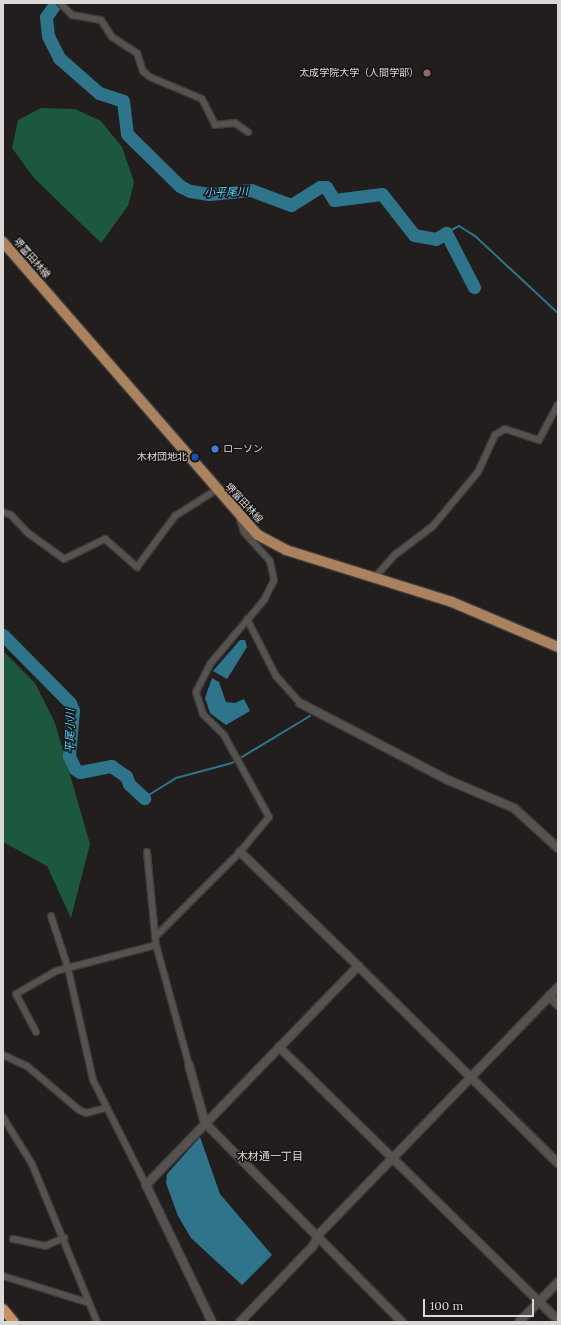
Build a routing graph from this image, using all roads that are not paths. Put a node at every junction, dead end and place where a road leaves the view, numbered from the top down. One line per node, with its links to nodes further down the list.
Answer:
1 (60, 3): 2 (street)
2 (248, 132)
3 (3, 242): 5 (main road, 堺富田林線)
4 (558, 405): 8 (street)
5 (216, 490): 6 (street); 7 (main road, 堺富田林線)
6 (3, 512)
7 (239, 517): 8 (main road, 堺富田林線); 9 (street)
8 (375, 577): 10 (main road, 堺富田林線)
9 (247, 619): 11 (street); 14 (street)
10 (558, 647)
11 (300, 703): 12 (street)
12 (558, 848)
13 (147, 852): 16 (street)
14 (240, 852): 16 (street); 18 (street)
15 (51, 916): 19 (street)
16 (155, 937): 17 (street)
17 (156, 945): 19 (street); 26 (street)
18 (358, 966): 24 (street); 27 (street)
19 (68, 968): 23 (street); 28 (street)
20 (558, 987): 21 (street)
21 (549, 996): 22 (street); 27 (street)
22 (558, 1005)
23 (36, 1032)
24 (279, 1047): 30 (street); 31 (street)
25 (3, 1055): 28 (street)
26 (189, 1065): 30 (street)
27 (471, 1077): 31 (street); 32 (street)
28 (106, 1108): 33 (street)
29 (3, 1117): 34 (street)
30 (205, 1123): 33 (street); 36 (street)
31 (392, 1158): 36 (street); 39 (street)
32 (558, 1163)
33 (146, 1185): 45 (street)
34 (64, 1238): 35 (street); 40 (street)
35 (13, 1239)
36 (317, 1239): 46 (street); 47 (street)
37 (3, 1276): 40 (street)
38 (558, 1282): 39 (street)
39 (539, 1301): 42 (street); 48 (street)
40 (89, 1303): 44 (street)
41 (3, 1309): 43 (highway)
42 (558, 1320)
43 (14, 1322)
44 (97, 1322)
45 (212, 1322)
46 (240, 1322)
47 (402, 1322)
48 (519, 1322)

